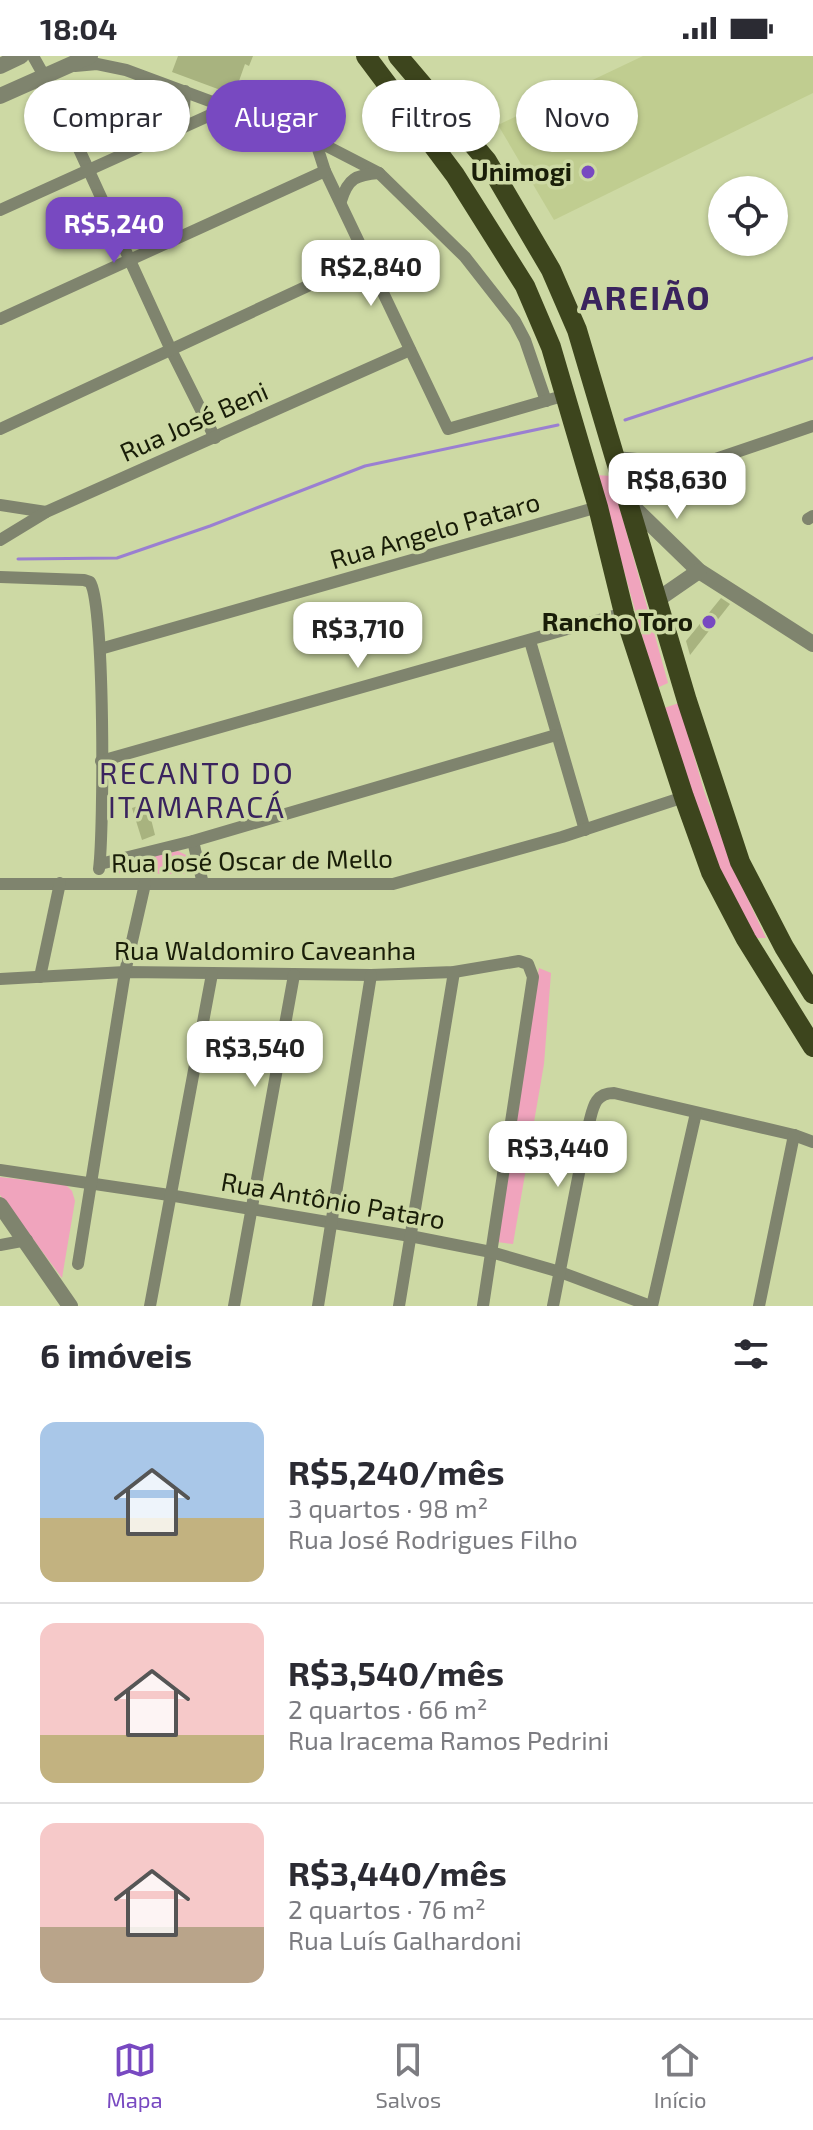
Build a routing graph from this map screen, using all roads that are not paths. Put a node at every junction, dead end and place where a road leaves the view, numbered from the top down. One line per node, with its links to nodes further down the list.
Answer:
1 (22, 56): 5 (street); 7 (street)
2 (90, 56): 6 (street)
3 (366, 56): 19 (main road)
4 (398, 56): 18 (main road)
5 (0, 66)
6 (66, 66): 7 (street); 8 (street)
7 (44, 76): 9 (street); 13 (street)
8 (153, 80)
9 (0, 96)
10 (126, 152): 13 (street)
11 (319, 152): 14 (street)
12 (338, 152): 15 (street)
13 (88, 169): 17 (street); 21 (street)
14 (325, 171): 16 (street); 21 (street)
15 (379, 173): 16 (street); 25 (street)
16 (341, 201): 20 (street)
17 (0, 210)
18 (522, 220): 19 (main road); 30 (main road)
19 (494, 234): 25 (main road)
20 (368, 258): 23 (street); 24 (street)
21 (132, 261): 22 (street); 23 (street)
22 (0, 319)
23 (171, 350): 26 (street); 28 (street)
24 (410, 350): 25 (street); 28 (street, Rua José Beni)
25 (556, 398): 29 (main road)
26 (0, 429)
27 (811, 431): 30 (street)
28 (215, 438): 34 (street, Rua José Beni)
29 (582, 452): 30 (main road); 33 (main road)
30 (618, 463): 31 (main road)
31 (628, 501): 36 (street); 38 (main road)
32 (0, 505): 34 (street)
33 (598, 507): 39 (main road); 42 (street, Rua Angelo Pataro)
34 (46, 512): 35 (street, Rua José Beni)
35 (0, 540)
36 (699, 571): 38 (street); 41 (street)
37 (0, 577): 42 (street)
38 (657, 600): 43 (main road)
39 (624, 613): 40 (street); 44 (main road)
40 (530, 641): 45 (street); 46 (street)
41 (813, 644)
42 (100, 649): 46 (street)
43 (687, 701): 44 (main road); 56 (main road)
44 (655, 707): 47 (main road)
45 (556, 735): 48 (street); 49 (street)
46 (101, 761): 50 (street)
47 (684, 797): 48 (street, Rua José Oscar de Mello); 57 (main road)
48 (585, 830): 55 (street, Rua José Oscar de Mello)
49 (193, 841): 50 (street); 55 (street)
50 (100, 864): 53 (street)
51 (60, 883): 52 (street, Rua José Oscar de Mello); 53 (street, Rua José Oscar de Mello); 63 (street)
52 (0, 884)
53 (97, 884): 54 (street, Rua José Oscar de Mello)
54 (145, 884): 55 (street, Rua José Oscar de Mello); 58 (street)
55 (203, 884)
56 (784, 947): 57 (main road); 65 (main road)
57 (760, 961): 66 (main road)
58 (125, 972): 60 (street, Rua Waldomiro Caveanha); 63 (street, Rua Waldomiro Caveanha); 71 (street)
59 (454, 972): 62 (street, Rua Waldomiro Caveanha); 76 (street); 79 (street, Rua Waldomiro Caveanha)
60 (212, 974): 61 (street, Rua Waldomiro Caveanha); 72 (street)
61 (294, 975): 62 (street, Rua Waldomiro Caveanha); 74 (street)
62 (371, 975): 75 (street)
63 (40, 977): 64 (street, Rua Waldomiro Caveanha)
64 (0, 979)
65 (813, 994)
66 (813, 1047)
67 (696, 1113): 68 (street); 81 (street); 89 (street)
68 (794, 1135): 69 (street); 90 (street)
69 (813, 1142)
70 (0, 1170): 71 (street, Rua Antônio Pataro)
71 (92, 1184): 72 (street, Rua Antônio Pataro); 80 (street)
72 (169, 1195): 74 (street, Rua Antônio Pataro); 83 (street)
73 (0, 1205): 77 (street)
74 (251, 1209): 75 (street, Rua Antônio Pataro); 84 (street)
75 (332, 1224): 76 (street, Rua Antônio Pataro); 85 (street)
76 (410, 1236): 79 (street, Rua Antônio Pataro); 86 (street)
77 (27, 1240): 78 (street); 82 (street)
78 (0, 1245)
79 (491, 1252): 81 (street, Rua Antônio Pataro); 87 (street)
80 (78, 1264)
81 (560, 1272): 88 (street); 89 (street, Rua Antônio Pataro)
82 (70, 1306)
83 (150, 1306)
84 (234, 1306)
85 (318, 1306)
86 (399, 1306)
87 (483, 1306)
88 (553, 1306)
89 (652, 1306)
90 (759, 1306)

